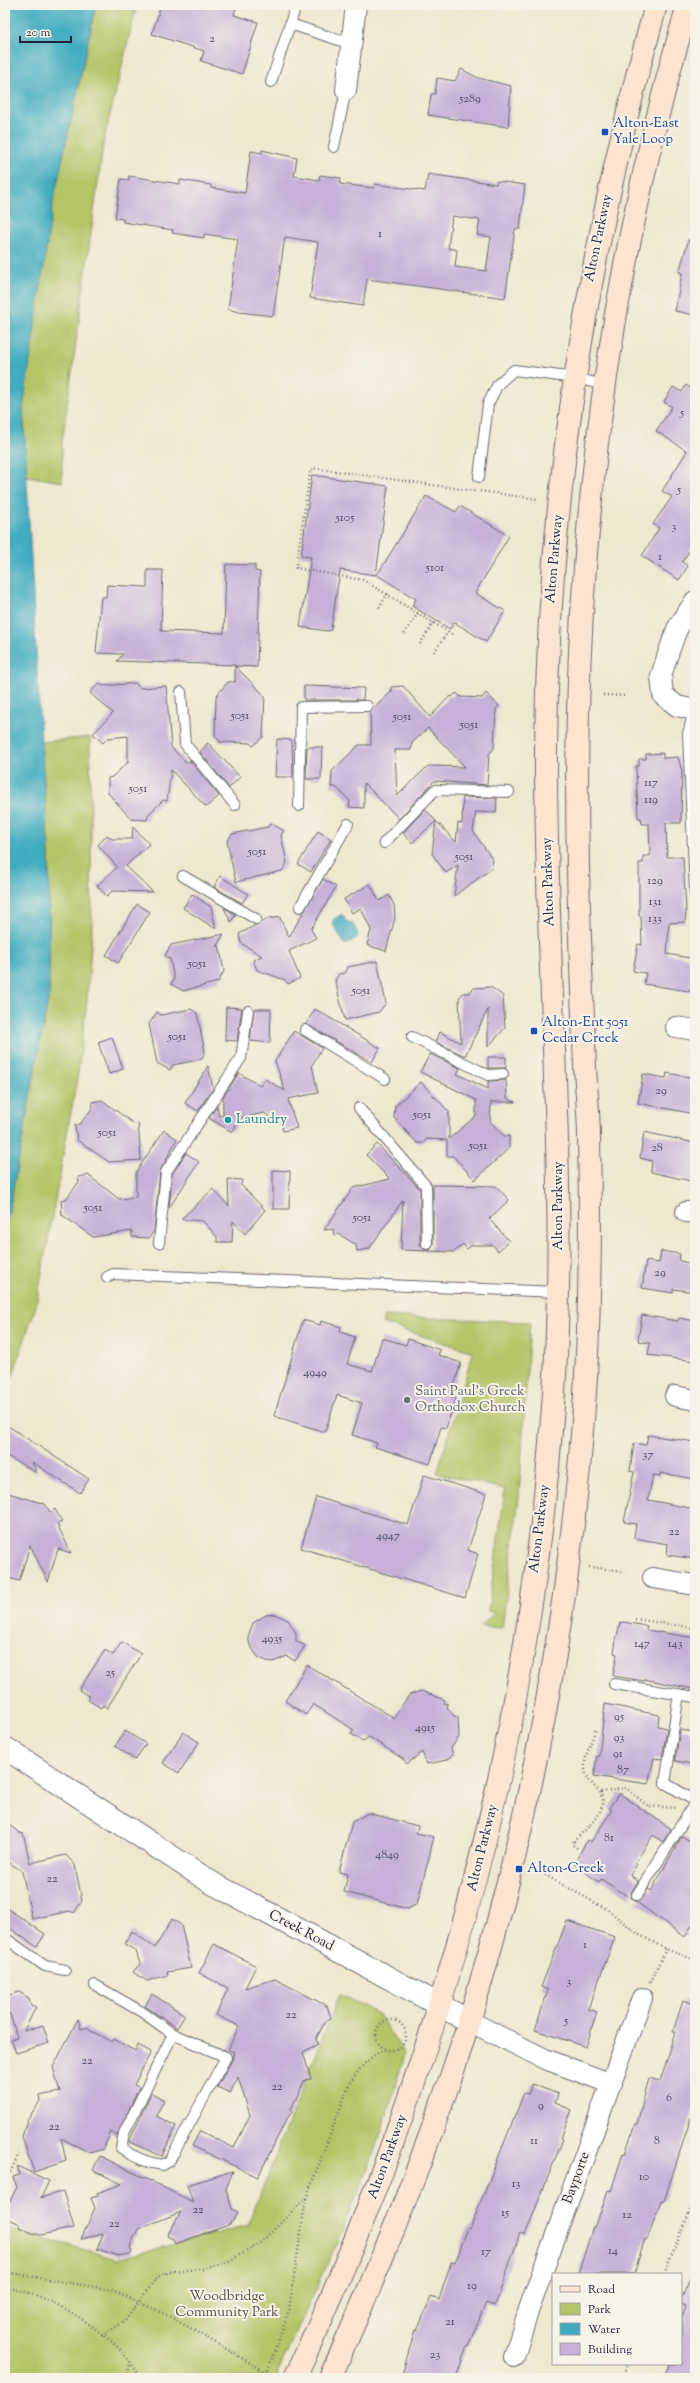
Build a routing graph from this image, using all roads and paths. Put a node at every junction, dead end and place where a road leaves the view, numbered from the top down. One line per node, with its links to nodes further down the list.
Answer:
1 (296, 5): 5 (lane)
2 (356, 5): 6 (street)
3 (656, 5): 10 (main road, Alton Parkway)
4 (688, 5): 11 (main road)
5 (290, 24): 6 (lane); 7 (lane)
6 (351, 44): 8 (street)
7 (271, 82)
8 (346, 90): 9 (lane)
9 (334, 147)
10 (575, 378): 11 (lane); 12 (lane); 50 (main road, Alton Parkway)
11 (605, 385): 67 (main road)
12 (478, 477)
13 (537, 499): 14 (path)
14 (388, 593): 16 (path); 17 (path)
15 (695, 601): 28 (street)
16 (379, 608)
17 (418, 612): 18 (path); 20 (path)
18 (434, 622): 19 (path); 22 (path)
19 (448, 632): 21 (path); 23 (path)
20 (404, 634)
21 (452, 634)
22 (420, 644)
23 (434, 652)
24 (181, 692): 30 (lane)
25 (603, 696): 26 (path)
26 (627, 696)
27 (367, 706): 31 (lane)
28 (695, 710): 32 (lane)
29 (509, 792): 34 (lane)
30 (235, 806)
31 (299, 806)
32 (693, 820): 36 (lane)
33 (348, 824): 37 (lane)
34 (384, 843)
35 (183, 876): 38 (lane)
36 (695, 892)
37 (300, 907)
38 (256, 919)
39 (248, 1011): 47 (lane)
40 (676, 1027): 42 (street)
41 (305, 1030): 45 (lane)
42 (695, 1030)
43 (412, 1037): 44 (lane)
44 (503, 1074)
45 (385, 1079)
46 (360, 1108): 48 (lane)
47 (159, 1243)
48 (427, 1244)
49 (107, 1277): 50 (lane)
50 (558, 1292): 75 (main road, Alton Parkway)
51 (675, 1396): 52 (street)
52 (695, 1400)
53 (589, 1567): 54 (path)
54 (625, 1571)
55 (653, 1578): 56 (street)
56 (695, 1585)
57 (635, 1619): 58 (path)
58 (695, 1628)
59 (614, 1684): 60 (lane)
60 (679, 1694): 61 (lane); 65 (lane)
61 (695, 1697)
62 (596, 1728): 64 (path)
63 (5, 1748): 75 (street, Creek Road)
64 (601, 1792): 65 (path); 66 (path)
65 (693, 1805): 68 (lane)
66 (577, 1848)
67 (514, 1857): 70 (path); 76 (main road)
68 (637, 1895)
69 (5, 1938): 72 (lane)
70 (666, 1949): 71 (path); 74 (path)
71 (695, 1960)
72 (65, 1970)
73 (95, 1985): 77 (lane)
74 (642, 1998): 79 (street, Bayporte)
75 (440, 2006): 76 (street, Creek Road); 96 (main road, Alton Parkway)
76 (469, 2021): 79 (street, Creek Road); 97 (main road)
77 (173, 2034): 77 (lane)
78 (386, 2049): 78 (path); 82 (path)
79 (612, 2084): 89 (street, Bayporte)
80 (19, 2154): 81 (path)
81 (5, 2183)
82 (306, 2198): 87 (path); 94 (path)
83 (695, 2199): 85 (path)
84 (5, 2272): 87 (path)
85 (664, 2273)
86 (5, 2288): 88 (path)
87 (139, 2303): 88 (path); 95 (path, bridge)
88 (102, 2336): 90 (path)
89 (514, 2357)
90 (130, 2363): 92 (path); 93 (path)
91 (627, 2365): 98 (path)
92 (127, 2378)
93 (142, 2378)
94 (265, 2378)
95 (276, 2378)
96 (295, 2378)
97 (330, 2378)
98 (622, 2378)

